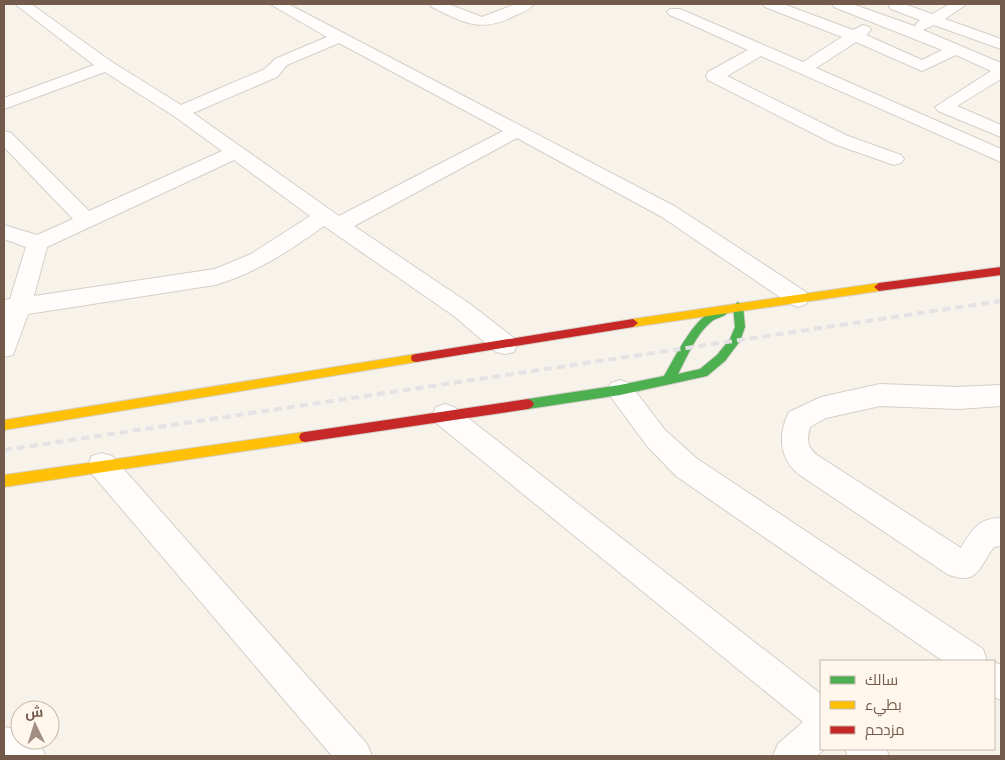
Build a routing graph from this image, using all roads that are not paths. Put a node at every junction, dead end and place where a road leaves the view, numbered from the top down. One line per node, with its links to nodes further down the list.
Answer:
1 (22, 4): 19 (street)
2 (276, 4): 14 (street)
3 (437, 4): 4 (street)
4 (527, 4)
5 (770, 4): 13 (street)
6 (839, 4): 10 (street)
7 (890, 4): 11 (street)
8 (959, 4): 11 (street)
9 (675, 12): 17 (street)
10 (879, 18): 12 (street); 13 (street)
11 (931, 19): 12 (street); 15 (street)
12 (913, 31): 16 (street); 18 (street)
13 (852, 36): 16 (street); 20 (street)
14 (339, 37): 23 (street); 24 (street)
15 (1001, 44)
16 (884, 47): 18 (street)
17 (760, 50): 20 (street); 29 (street)
18 (956, 50): 21 (street)
19 (106, 66): 22 (street); 23 (street)
20 (804, 69): 28 (street)
21 (1001, 70): 25 (street)
22 (4, 104)
23 (180, 112): 27 (street)
24 (517, 131): 30 (street); 35 (street)
25 (1001, 132)
26 (4, 137): 31 (street)
27 (234, 152): 30 (street); 31 (street)
28 (1001, 156)
29 (894, 159)
30 (331, 221): 37 (street); 38 (street)
31 (87, 222): 33 (street)
32 (4, 232): 33 (street)
33 (38, 243): 37 (street)
34 (1001, 271): 35 (main road)
35 (798, 298): 36 (main road)
36 (738, 306): 38 (main road); 40 (main road); 40 (main road)
37 (12, 308): 39 (street)
38 (506, 345): 44 (main road)
39 (4, 348)
40 (668, 380): 41 (main road)
41 (620, 390): 43 (main road); 48 (street)
42 (1001, 395): 47 (street)
43 (445, 415): 45 (main road); 49 (street)
44 (4, 426)
45 (102, 465): 46 (main road); 53 (street)
46 (4, 481)
47 (1001, 532)
48 (970, 660)
49 (820, 714)
50 (820, 730): 54 (street)
51 (4, 744): 52 (street)
52 (28, 756)
53 (355, 756)
54 (790, 756)

